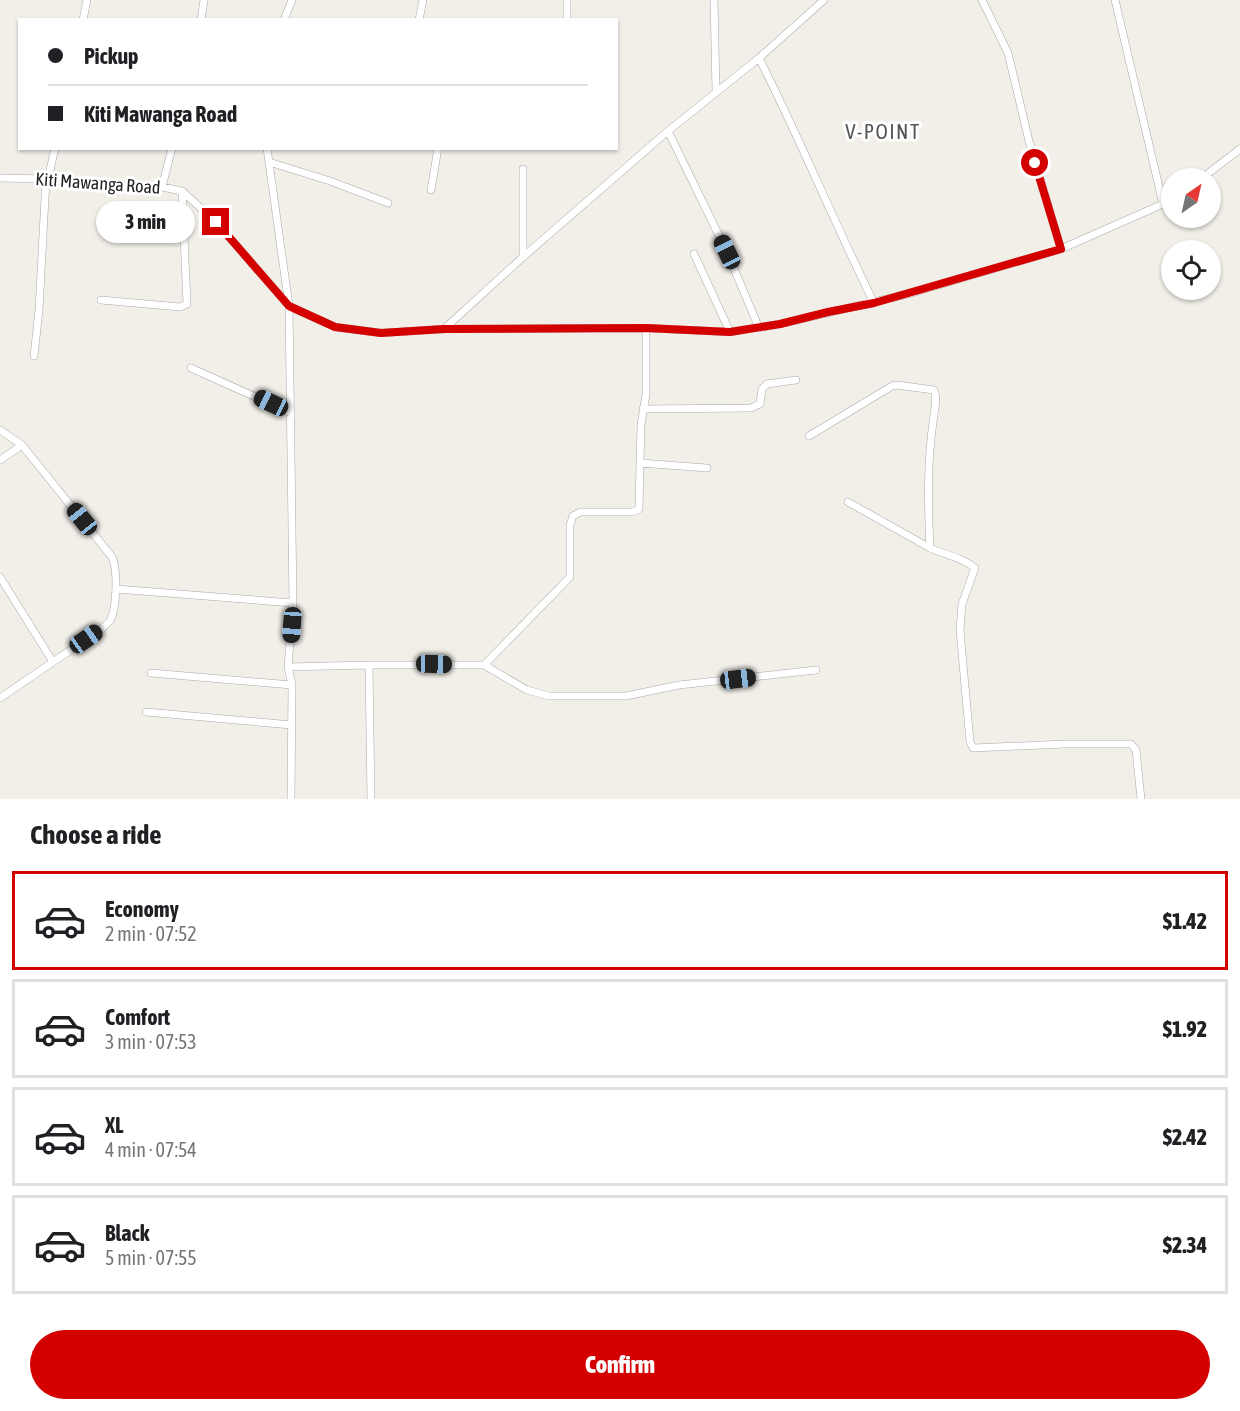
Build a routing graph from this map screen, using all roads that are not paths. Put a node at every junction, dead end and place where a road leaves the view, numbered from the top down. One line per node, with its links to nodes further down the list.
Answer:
1 (87, 0): 10 (street)
2 (204, 0): 11 (street)
3 (292, 0): 12 (street)
4 (423, 0): 13 (street)
5 (567, 0): 14 (street)
6 (714, 0): 16 (street)
7 (824, 0): 15 (street)
8 (982, 0): 34 (street)
9 (1114, 0): 31 (street)
10 (83, 18)
11 (201, 18)
12 (285, 18)
13 (419, 18)
14 (567, 18)
15 (759, 58): 16 (street); 38 (street)
16 (716, 91): 17 (street)
17 (668, 131): 36 (street); 41 (street)
18 (1240, 149): 24 (street)
19 (55, 150): 27 (street)
20 (171, 150): 28 (street)
21 (267, 150): 23 (street)
22 (438, 150): 30 (street)
23 (268, 162): 32 (street); 39 (street)
24 (1215, 168)
25 (523, 169): 36 (street)
26 (0, 178): 27 (street, Kiti Mawanga Road)
27 (47, 179): 28 (street, Kiti Mawanga Road); 44 (street)
28 (162, 187): 29 (street, Kiti Mawanga Road)
29 (182, 190): 37 (street); 39 (street, Kiti Mawanga Road)
30 (432, 190)
31 (1161, 200)
32 (388, 203)
33 (1161, 204): 34 (street)
34 (1061, 249): 38 (street)
35 (694, 254): 43 (street)
36 (523, 257): 42 (street)
37 (101, 300)
38 (874, 303): 41 (street)
39 (289, 306): 42 (street); 48 (street)
40 (646, 328): 42 (street); 43 (street); 47 (street)
41 (759, 328): 43 (street)
42 (444, 329)
43 (730, 332)
44 (34, 356)
45 (191, 368): 48 (street)
46 (796, 380): 47 (street)
47 (643, 409): 53 (street)
48 (291, 413): 59 (street)
49 (0, 430): 51 (street)
50 (809, 435): 56 (street)
51 (22, 445): 52 (street); 58 (street)
52 (0, 460)
53 (640, 463): 54 (street); 62 (street)
54 (707, 468)
55 (848, 502): 56 (street)
56 (930, 548): 72 (street)
57 (0, 577): 60 (street)
58 (116, 589): 59 (street); 60 (street)
59 (293, 603): 63 (street)
60 (53, 662): 67 (street)
61 (369, 664): 62 (street); 63 (street); 71 (street)
62 (484, 665): 64 (street)
63 (288, 667): 66 (street)
64 (816, 670)
65 (151, 672): 66 (street)
66 (292, 685): 69 (street)
67 (0, 698)
68 (146, 712): 69 (street)
69 (292, 725): 70 (street)
70 (291, 799)
71 (371, 799)
72 (1141, 799)

